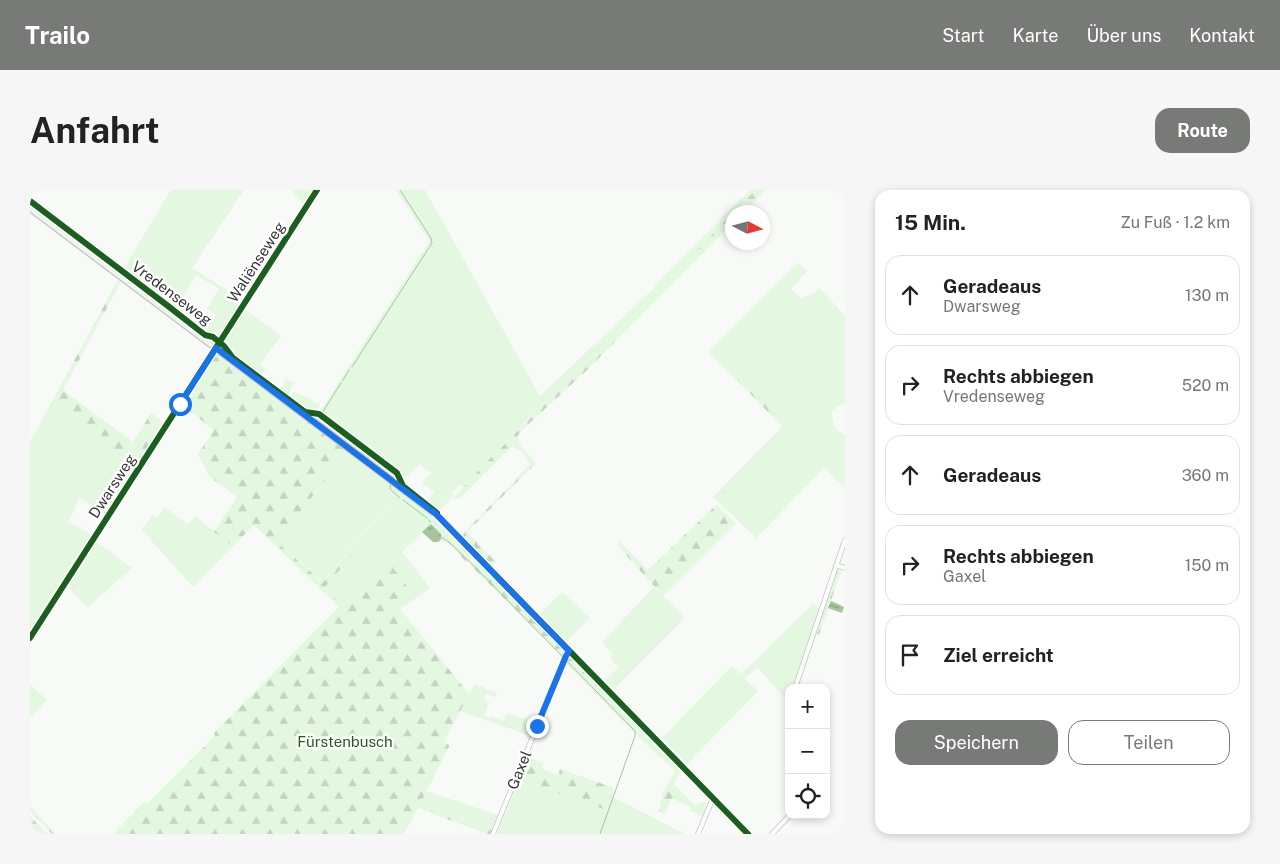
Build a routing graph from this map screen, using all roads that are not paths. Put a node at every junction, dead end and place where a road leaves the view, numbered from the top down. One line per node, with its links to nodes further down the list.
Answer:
1 (317, 190): 3 (street, Waliënseweg)
2 (30, 208): 3 (main road, Vredenseweg)
3 (216, 348): 4 (main road, Vredenseweg); 8 (street, Dwarsweg)
4 (436, 514): 9 (street)
5 (845, 540): 6 (street)
6 (836, 565): 7 (street); 10 (street)
7 (845, 568)
8 (30, 638)
9 (569, 651): 11 (street); 14 (street, Gaxel)
10 (796, 684)
11 (713, 798): 13 (street); 15 (street)
12 (786, 819): 16 (street)
13 (746, 832)
14 (493, 834)
15 (698, 834)
16 (772, 834)

